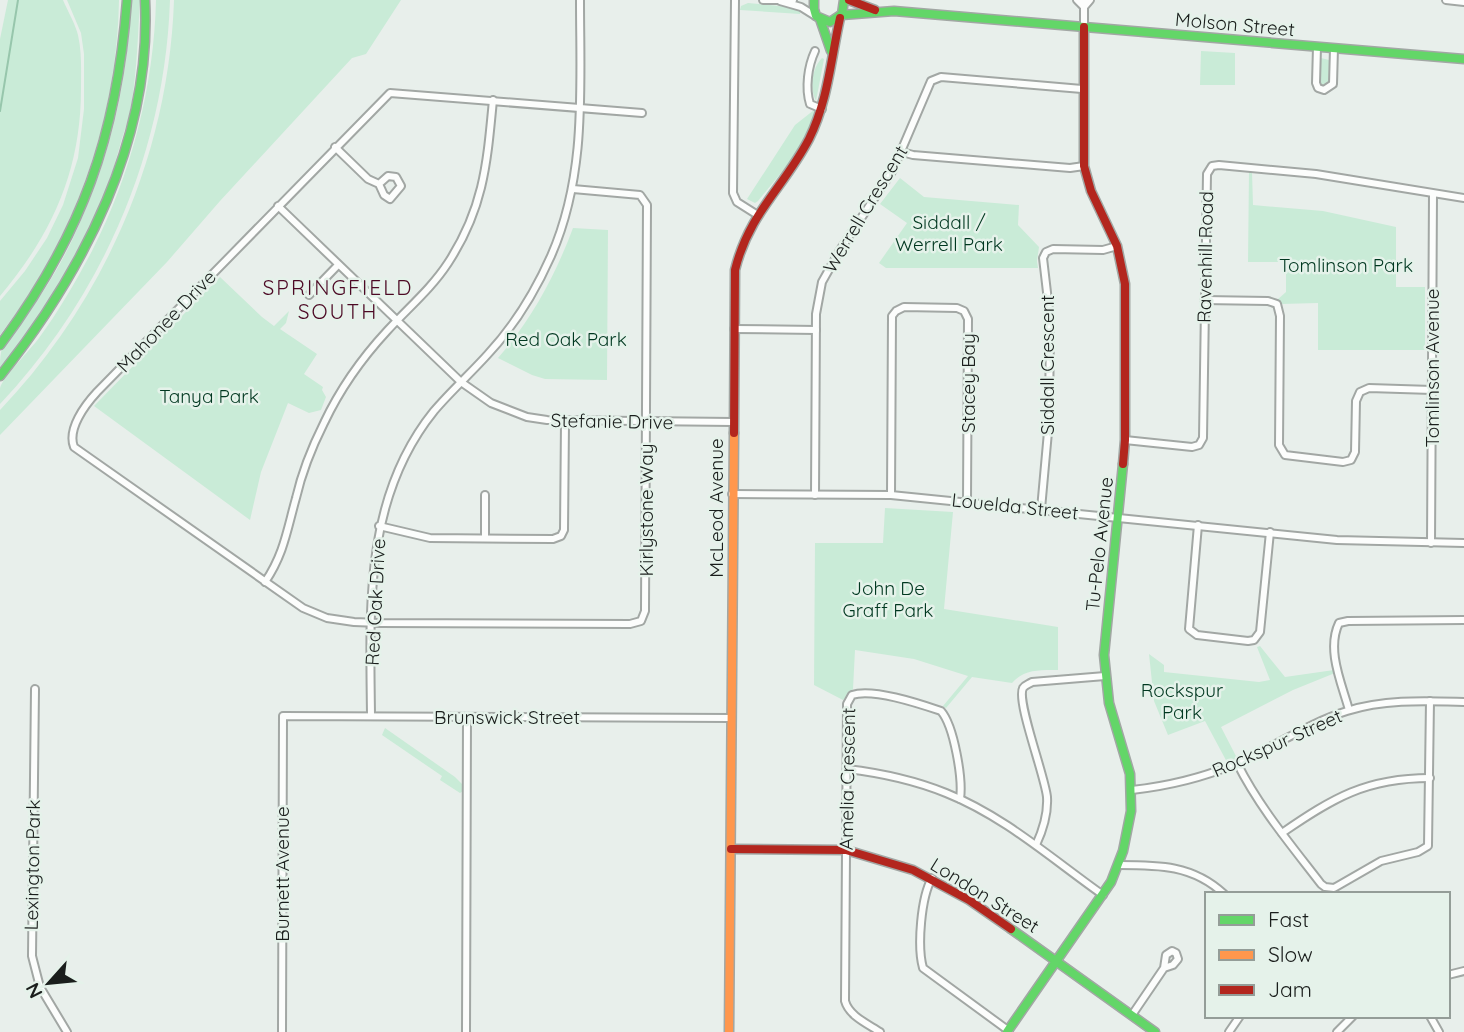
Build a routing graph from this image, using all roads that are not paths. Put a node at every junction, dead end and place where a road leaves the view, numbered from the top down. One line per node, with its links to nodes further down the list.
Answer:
1 (127, 0): 46 (street)
2 (147, 0): 47 (street)
3 (580, 0): 27 (street, Red Oak Drive)
4 (735, 0): 38 (street)
5 (763, 0): 13 (street)
6 (793, 0): 13 (street)
7 (814, 0): 18 (street)
8 (844, 0): 17 (street, McLeod Avenue)
9 (849, 0): 16 (street, Molson Street)
10 (1077, 0): 15 (street)
11 (1090, 0): 15 (street)
12 (1446, 0): 14 (street)
13 (780, 1): 18 (street)
14 (1464, 2)
15 (1084, 4): 19 (street)
16 (878, 10): 17 (street, Molson Street); 19 (street, Molson Street)
17 (841, 16): 18 (street, Molson Street); 23 (street, McLeod Avenue)
18 (818, 18): 23 (street)
19 (1084, 27): 20 (street, Molson Street); 25 (street, Tu-Pelo Avenue)
20 (1317, 47): 21 (street, Molson Street); 21 (street)
21 (1334, 48): 24 (street, Molson Street)
22 (815, 51): 28 (street)
23 (832, 54): 28 (street, McLeod Avenue)
24 (1464, 59)
25 (1083, 89): 31 (street, Werrell Crescent); 32 (street, Tu-Pelo Avenue)
26 (493, 100): 27 (street, Mahonee Drive); 30 (street, Mahonee Drive); 43 (street)
27 (580, 108): 29 (street, Mahonee Drive); 34 (street, Red Oak Drive)
28 (822, 109): 38 (street, McLeod Avenue)
29 (642, 113)
30 (335, 147): 33 (street); 37 (street, Mahonee Drive)
31 (902, 152): 32 (street); 45 (street, Werrell Crescent)
32 (1084, 166): 39 (street, Tu-Pelo Avenue)
33 (379, 184)
34 (573, 189): 48 (street, Red Oak Drive); 50 (street, Kirlystone Way)
35 (1433, 194): 36 (street, Ravenhill Road); 42 (street, Ravenhill Road); 49 (street, Tomlinson Avenue)
36 (1464, 198)
37 (278, 206): 40 (street, Stefanie Drive); 67 (street, Mahonee Drive)
38 (755, 214): 44 (street, McLeod Avenue)
39 (1117, 246): 53 (street, Tu-Pelo Avenue); 59 (street, Siddall Crescent)
40 (338, 265): 41 (street); 43 (street, Stefanie Drive)
41 (309, 295)
42 (1204, 300): 49 (street); 53 (street, Ravenhill Road)
43 (396, 321): 48 (street, Stefanie Drive); 67 (street)
44 (734, 329): 45 (street); 52 (street, McLeod Avenue)
45 (816, 330): 56 (street, Werrell Crescent)
46 (0, 345)
47 (0, 376)
48 (461, 382): 51 (street, Stefanie Drive); 62 (street, Red Oak Drive)
49 (1432, 390): 65 (street, Tomlinson Avenue)
50 (646, 421): 51 (street, Stefanie Drive); 52 (street, Stefanie Drive); 69 (street, Kirlystone Way)
51 (565, 422): 64 (street)
52 (733, 422): 54 (street, McLeod Avenue)
53 (1125, 440): 60 (street, Tu-Pelo Avenue)
54 (732, 494): 56 (street, Louelda Street); 78 (street, McLeod Avenue)
55 (485, 495): 64 (street)
56 (815, 495): 57 (street, Louelda Street)
57 (891, 495): 58 (street, Louelda Street); 58 (street, Stacey Bay)
58 (967, 501): 59 (street, Louelda Street)
59 (1041, 509): 60 (street, Louelda Street)
60 (1117, 516): 61 (street, Louelda Street); 70 (street, Tu-Pelo Avenue)
61 (1198, 525): 63 (street, Louelda Street); 63 (street)
62 (380, 526): 64 (street); 69 (street, Red Oak Drive)
63 (1270, 532): 65 (street, Louelda Street)
64 (485, 538)
65 (1431, 543): 66 (street, Louelda Street)
66 (1464, 544)
67 (265, 582): 69 (street, Mahonee Drive)
68 (1464, 620): 74 (street)
69 (370, 622): 76 (street, Red Oak Drive)
70 (1105, 676): 82 (street, Tu-Pelo Avenue); 85 (street)
71 (35, 689): 97 (street, Lexington Park)
72 (1430, 701): 73 (street, Rockspur Street); 74 (street, Rockspur Street); 81 (street)
73 (1464, 702)
74 (1349, 710): 79 (street, Rockspur Street)
75 (282, 716): 76 (street, Brunswick Street); 98 (street, Burnett Avenue)
76 (371, 716): 77 (street, Brunswick Street)
77 (467, 717): 78 (street, Brunswick Street); 99 (street)
78 (731, 718): 86 (street, McLeod Avenue)
79 (1237, 763): 82 (street, Rockspur Street); 84 (street)
80 (847, 769): 83 (street); 83 (street, Amelia Crescent); 87 (street, Amelia Crescent)
81 (1430, 778): 84 (street); 84 (street)
82 (1132, 790): 88 (street, Tu-Pelo Avenue)
83 (960, 799): 85 (street)
84 (1282, 833)
85 (1036, 845): 91 (street)
86 (731, 849): 87 (street, London Street); 100 (street, McLeod Avenue)
87 (846, 850): 89 (street, London Street); 101 (street, Amelia Crescent)
88 (1119, 865): 90 (street); 91 (street, Tu-Pelo Avenue)
89 (932, 878): 92 (street, London Street); 96 (street)
90 (1221, 892)
91 (1103, 895): 92 (street, Tu-Pelo Avenue)
92 (1056, 960): 94 (street, London Street); 96 (street, Tu-Pelo Avenue)
93 (1164, 968): 94 (street)
94 (1132, 1015): 102 (street, London Street)
95 (1351, 1018): 103 (street)
96 (1009, 1031)
97 (67, 1032)
98 (282, 1032)
99 (466, 1032)
100 (729, 1032)
101 (880, 1032)
102 (1155, 1032)
103 (1337, 1032)

